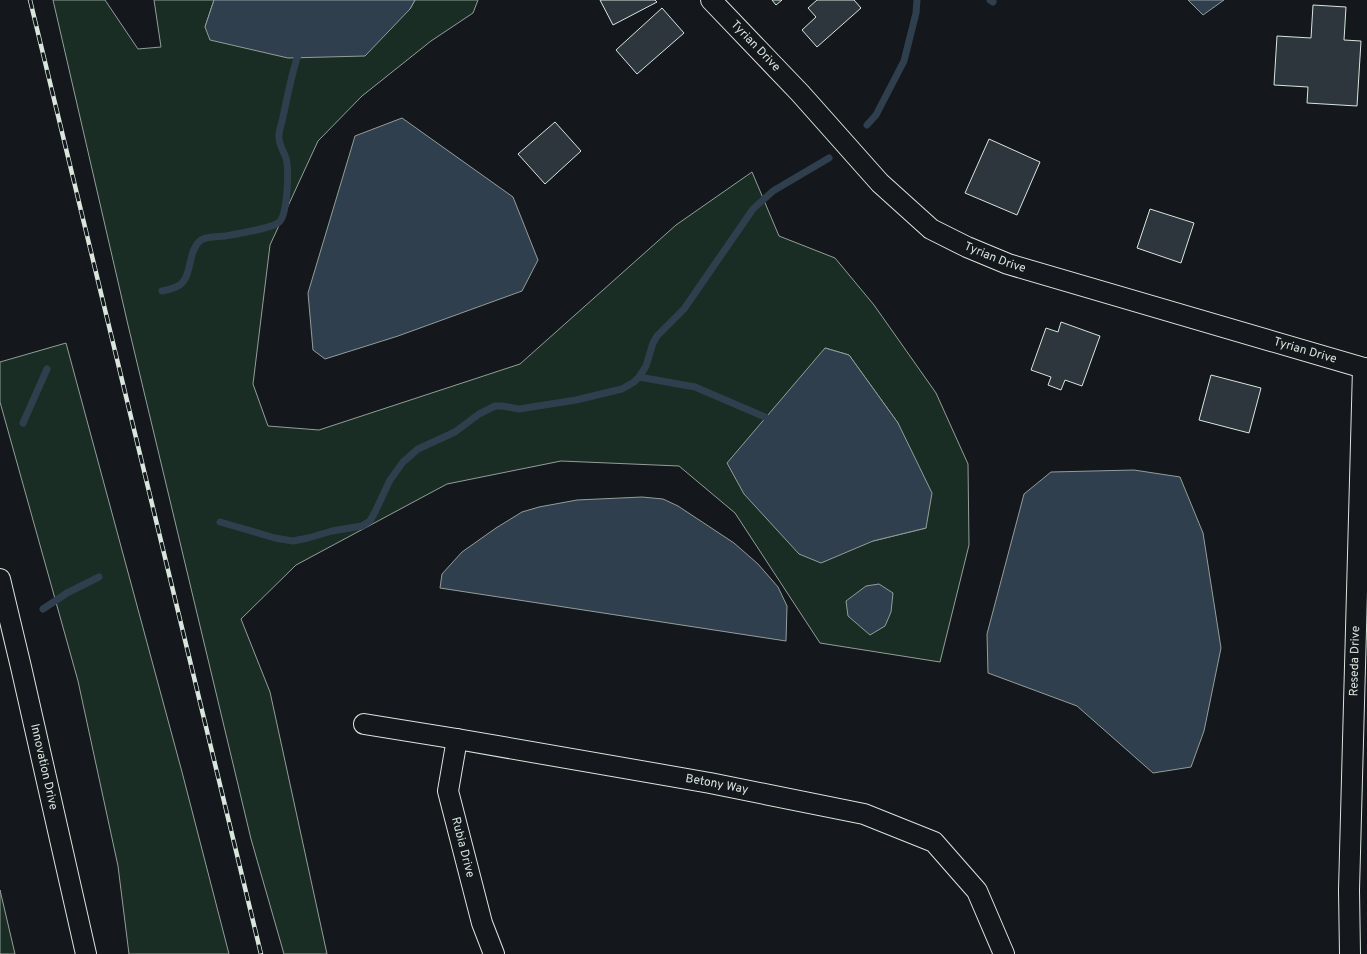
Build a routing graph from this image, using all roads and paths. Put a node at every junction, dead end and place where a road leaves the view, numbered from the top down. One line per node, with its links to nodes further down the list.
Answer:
1 (711, 0): 2 (street, Tyrian Drive)
2 (1365, 369): 9 (street, Reseda Drive)
3 (0, 579): 6 (street, Innovation Drive)
4 (364, 724): 5 (street, Betony Way)
5 (457, 739): 7 (street, Rubia Drive); 8 (street, Betony Way)
6 (86, 954)
7 (494, 954)
8 (1004, 954)
9 (1350, 954)

